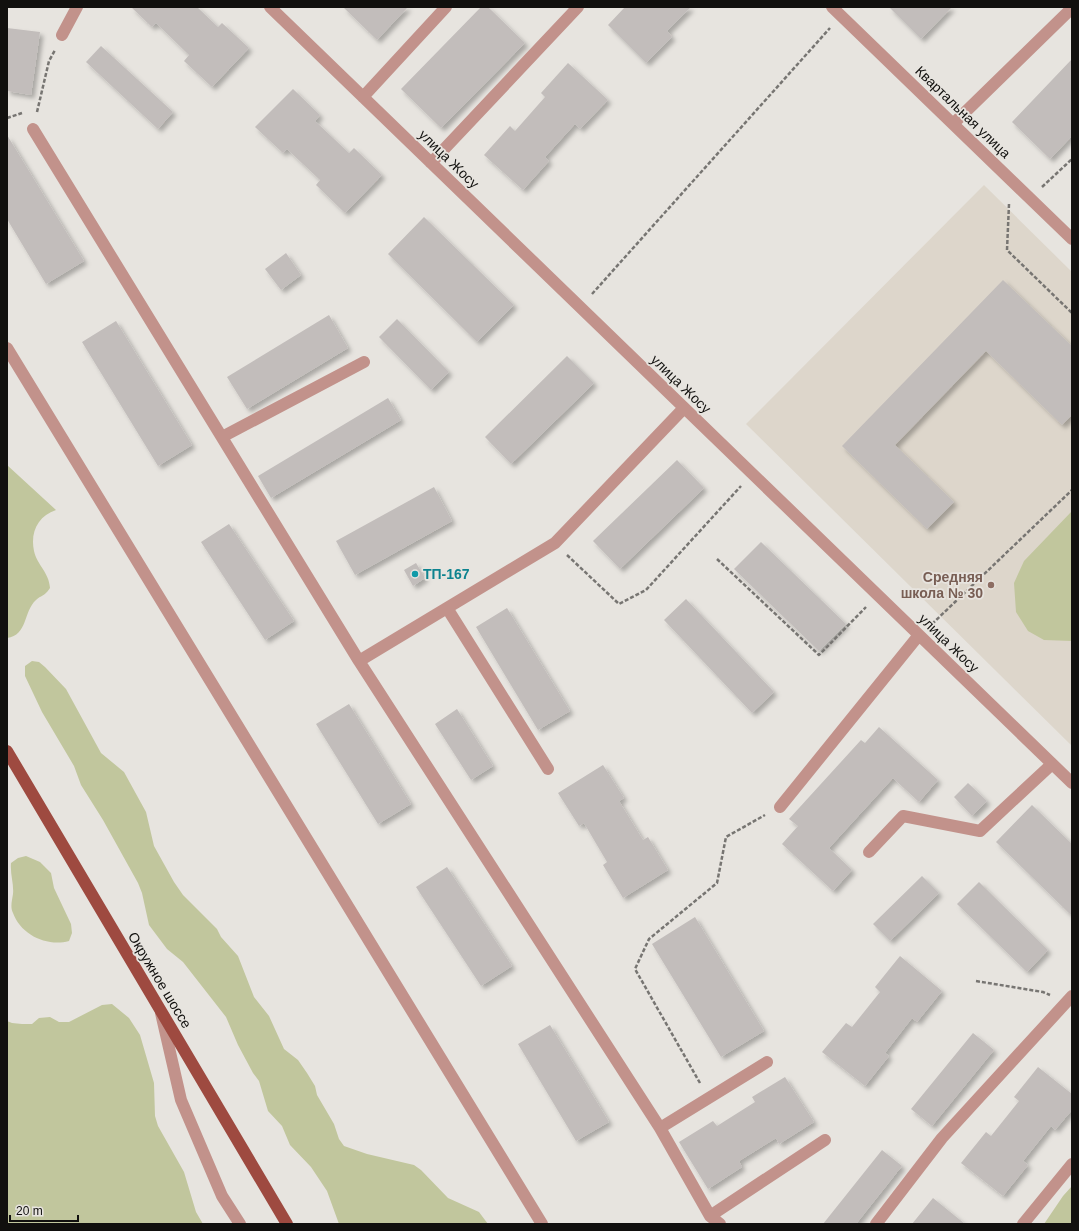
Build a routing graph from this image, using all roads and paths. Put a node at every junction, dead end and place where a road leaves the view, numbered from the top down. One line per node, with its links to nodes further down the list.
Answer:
1 (77, 7): 7 (street)
2 (270, 7): 8 (street, улица Жосу)
3 (446, 7): 8 (street)
4 (578, 7): 12 (street)
5 (1072, 8): 9 (street)
6 (841, 10): 9 (street, Квартальная улица); 16 (path)
7 (62, 35): 10 (path)
8 (363, 96): 12 (street, улица Жосу)
9 (953, 124): 13 (street, Квартальная улица)
10 (34, 129): 21 (street)
11 (1072, 159): 13 (path)
12 (431, 163): 16 (street, улица Жосу)
13 (1030, 198): 15 (street, Квартальная улица)
14 (1010, 200): 17 (path)
15 (1072, 239)
16 (580, 307): 20 (street, улица Жосу)
17 (1072, 313)
18 (7, 348): 47 (street)
19 (364, 362): 21 (street)
20 (684, 408): 22 (street, улица Жосу); 24 (street)
21 (222, 437): 29 (street)
22 (752, 474): 24 (path); 26 (street, улица Жосу)
23 (1072, 490): 28 (path)
24 (555, 544): 27 (street)
25 (717, 560): 26 (path)
26 (878, 596): 28 (street, улица Жосу)
27 (447, 608): 29 (street); 32 (street)
28 (919, 635): 31 (street, улица Жосу); 34 (street)
29 (359, 661): 41 (street)
30 (7, 751): 38 (main road, Окружное шоссе)
31 (1052, 764): 33 (street, улица Жосу); 35 (street)
32 (548, 769)
33 (1072, 784)
34 (780, 807): 40 (path)
35 (869, 852)
36 (976, 981): 37 (path)
37 (1069, 999): 49 (street)
38 (160, 1011): 45 (street); 46 (main road, Окружное шоссе)
39 (767, 1062): 40 (street)
40 (708, 1098): 41 (street)
41 (660, 1128): 44 (street)
42 (825, 1140): 44 (street)
43 (1072, 1164): 50 (street)
44 (710, 1216): 48 (street)
45 (240, 1224)
46 (287, 1224)
47 (542, 1224)
48 (720, 1224)
49 (876, 1224)
50 (1023, 1224)

